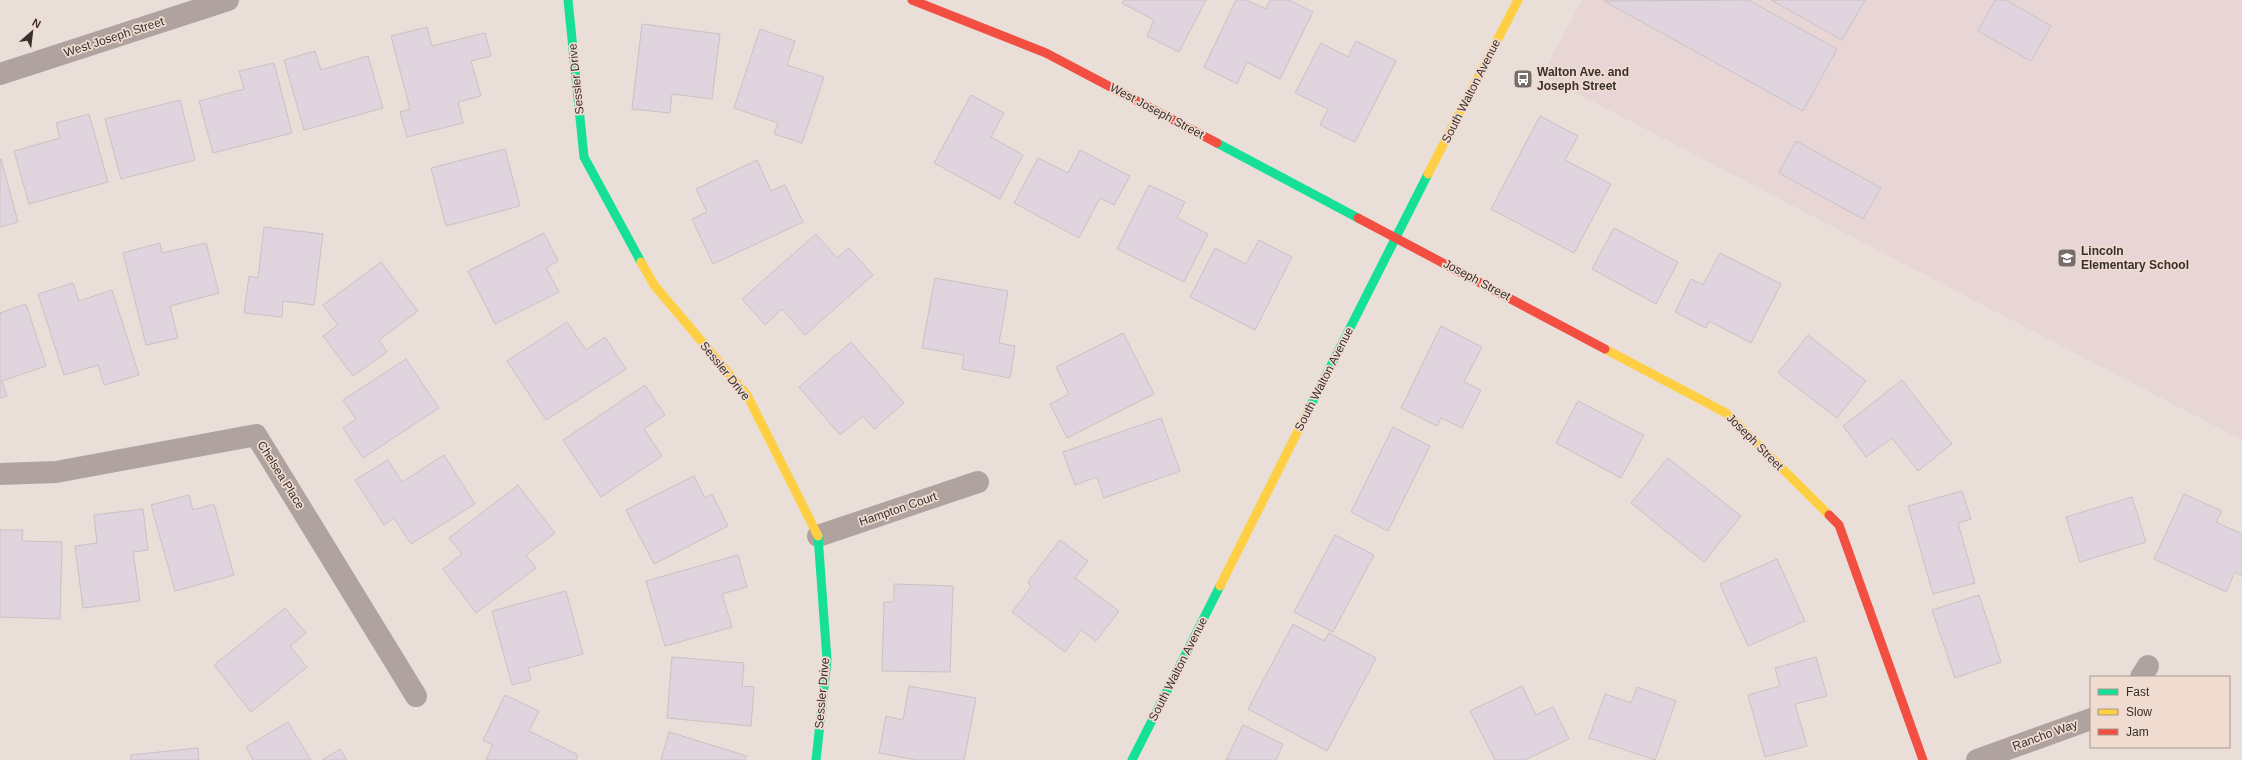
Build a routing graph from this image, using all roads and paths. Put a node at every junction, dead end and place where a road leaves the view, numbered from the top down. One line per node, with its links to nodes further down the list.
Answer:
1 (228, 0): 5 (street, West Joseph Street)
2 (568, 0): 9 (street, Sessler Drive)
3 (912, 0): 6 (street, West Joseph Street)
4 (1518, 0): 6 (street, South Walton Avenue)
5 (0, 74)
6 (1396, 237): 13 (street, South Walton Avenue); 14 (street, Joseph Street)
7 (0, 474): 10 (street, Chelsea Place)
8 (978, 482): 9 (street, Hampton Court)
9 (818, 536): 12 (street, Sessler Drive)
10 (416, 696)
11 (2090, 719): 15 (street, Rancho Way)
12 (816, 760)
13 (1132, 760)
14 (1923, 760)
15 (1976, 760)

